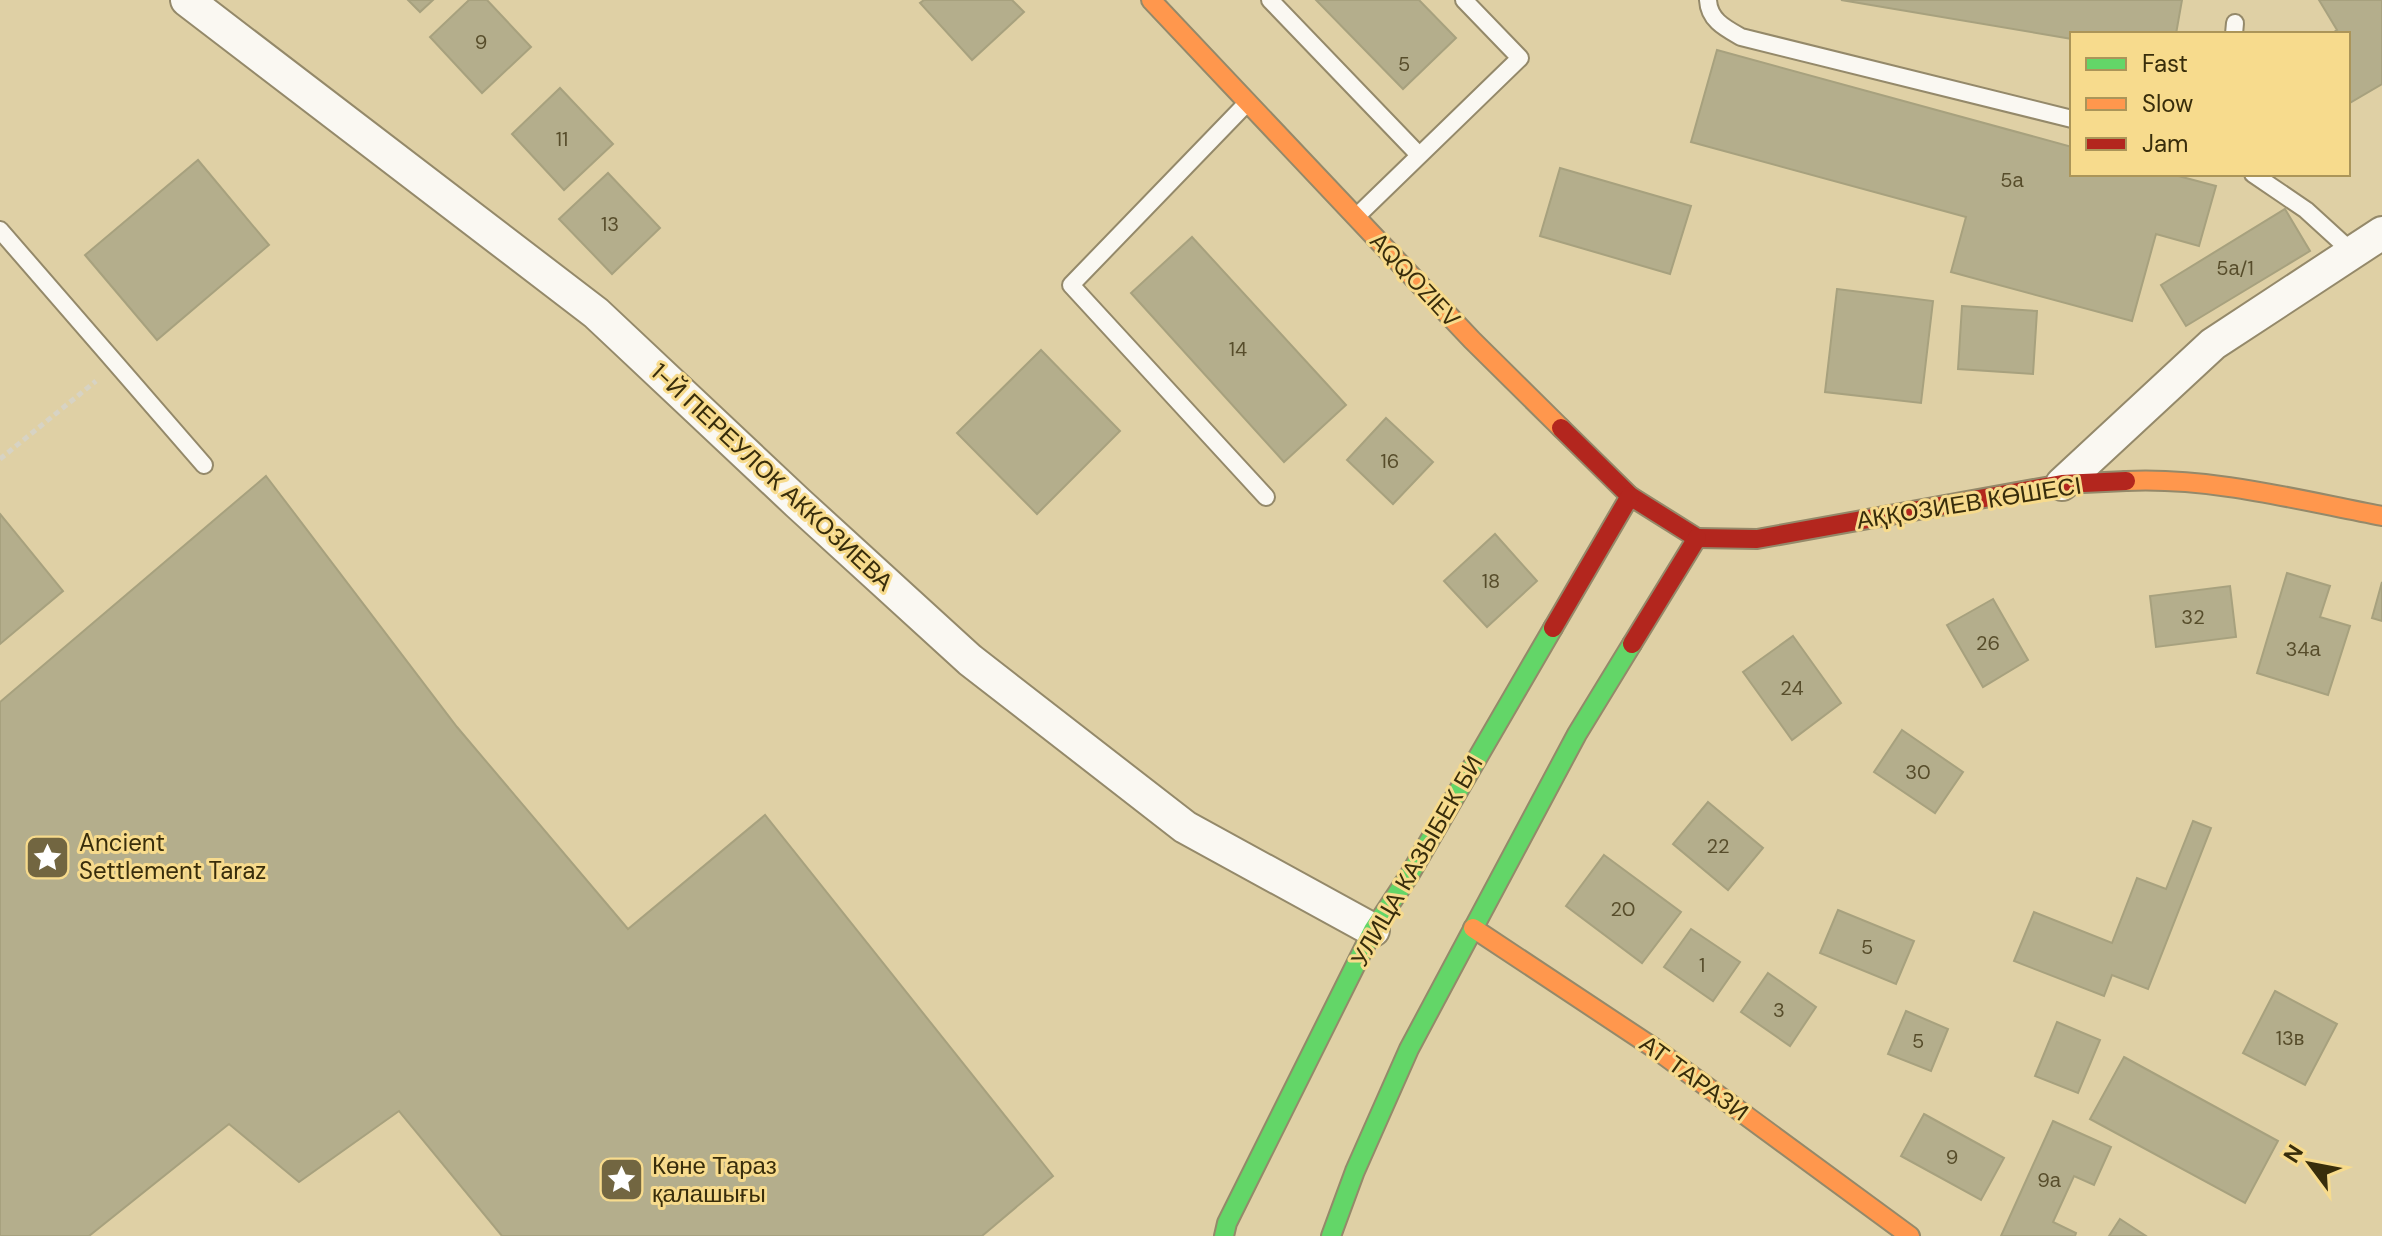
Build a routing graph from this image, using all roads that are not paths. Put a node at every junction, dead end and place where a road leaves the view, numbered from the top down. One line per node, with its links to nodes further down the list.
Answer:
1 (187, 0): 21 (street, 1-Й ПЕРЕУЛОК АККОЗИЕВА)
2 (1151, 0): 6 (main road, AQQOZIEV)
3 (1270, 0): 8 (lane)
4 (1464, 0): 8 (lane)
5 (1708, 0): 7 (lane)
6 (1247, 103): 10 (main road, AQQOZIEV); 17 (lane)
7 (2070, 119)
8 (1419, 155): 10 (lane)
9 (2256, 176): 13 (lane)
10 (1356, 217): 16 (main road, AQQOZIEV)
11 (0, 230): 14 (lane)
12 (2382, 233): 13 (street)
13 (2352, 252): 15 (street)
14 (204, 465)
15 (2062, 484): 18 (main road, АҚҚОЗИЕВ КӨШЕСІ); 19 (main road, АҚҚОЗИЕВ КӨШЕСІ)
16 (1630, 496): 19 (main road, AQQOZIEV); 21 (main road, УЛИЦА КАЗЫБЕК БИ)
17 (1266, 497)
18 (2382, 516)
19 (1697, 538): 20 (main road)
20 (1473, 928): 23 (main road); 24 (main road, АТ ТАРАЗИ)
21 (1373, 930): 22 (main road, УЛИЦА КАЗЫБЕК БИ)
22 (1224, 1236)
23 (1331, 1236)
24 (1910, 1236)

